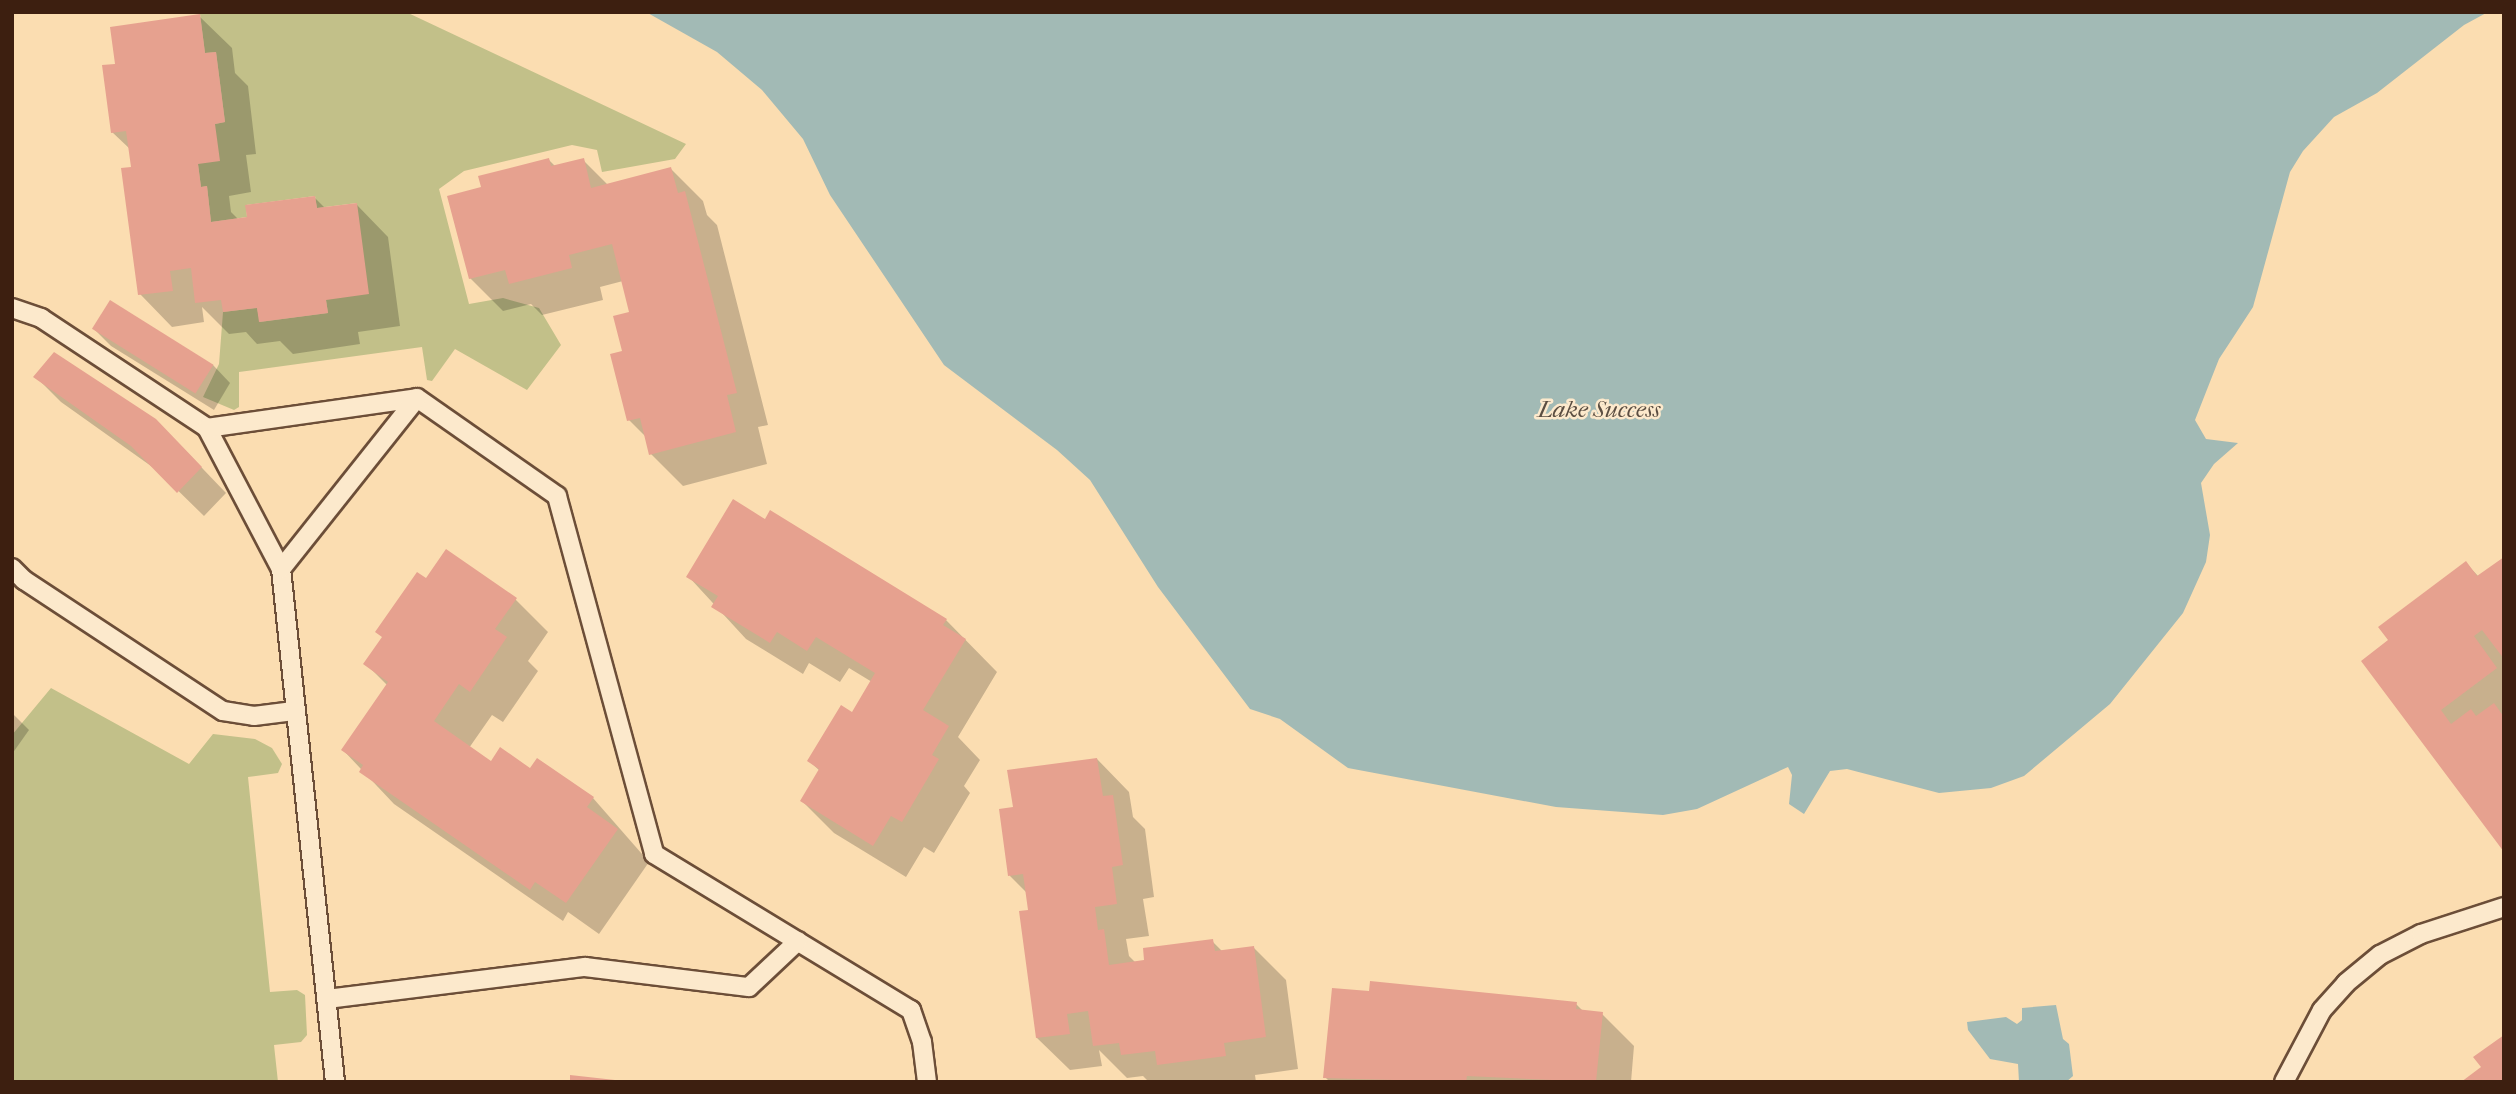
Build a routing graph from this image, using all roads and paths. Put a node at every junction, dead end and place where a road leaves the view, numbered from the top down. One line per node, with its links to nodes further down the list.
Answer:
1 (12, 308): 3 (lane)
2 (417, 398): 3 (lane); 5 (lane); 8 (lane)
3 (207, 428): 5 (lane)
4 (12, 568): 6 (lane)
5 (281, 569): 6 (lane)
6 (294, 711): 9 (lane)
7 (2504, 907): 12 (lane)
8 (798, 941): 9 (lane); 11 (lane)
9 (327, 999): 10 (lane)
10 (335, 1082)
11 (927, 1082)
12 (2284, 1082)

